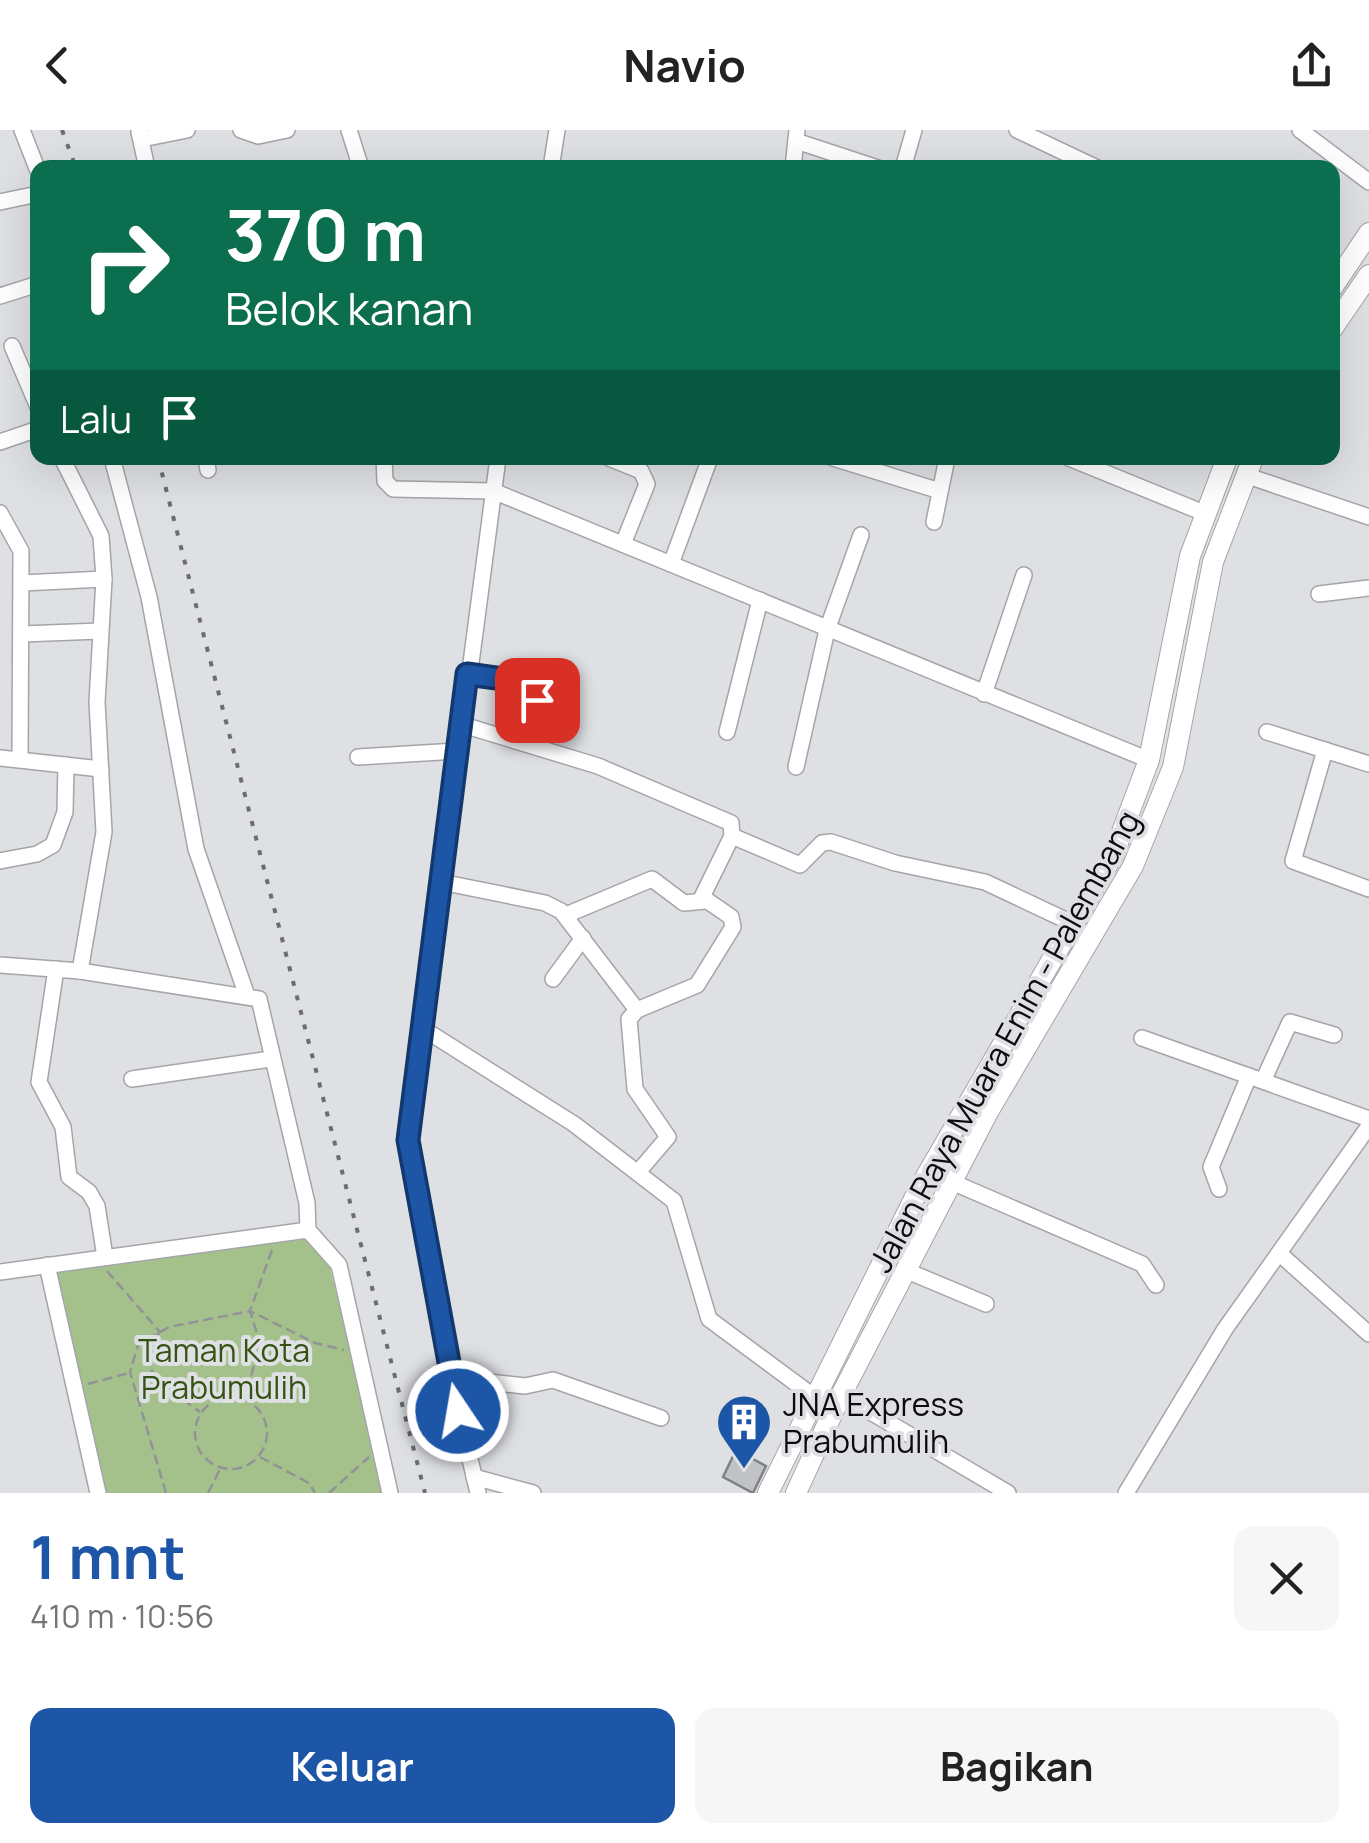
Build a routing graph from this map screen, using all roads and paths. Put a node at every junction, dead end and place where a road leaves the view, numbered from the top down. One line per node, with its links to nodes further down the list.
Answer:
1 (22, 130): 12 (street)
2 (187, 130): 10 (street)
3 (241, 130): 4 (street)
4 (288, 130)
5 (349, 130): 14 (street)
6 (557, 130): 15 (street)
7 (914, 130): 18 (street)
8 (1017, 130): 19 (street)
9 (1300, 130): 20 (street)
10 (140, 134): 13 (street)
11 (796, 135): 16 (street); 17 (street)
12 (34, 160)
13 (145, 160)
14 (358, 160)
15 (552, 160)
16 (793, 160)
17 (858, 160)
18 (905, 160)
19 (1080, 160)
20 (1340, 160)
21 (1340, 160): 22 (street)
22 (1369, 182)
23 (30, 196): 24 (street)
24 (0, 202)
25 (1369, 232): 27 (main road)
26 (1369, 275): 30 (main road)
27 (1340, 276)
28 (30, 287): 29 (street)
29 (0, 296)
30 (1361, 303): 31 (main road)
31 (1340, 322)
32 (12, 346): 33 (street)
33 (30, 388)
34 (30, 432): 35 (street)
35 (0, 442)
36 (66, 465): 57 (street)
37 (114, 465): 93 (street)
38 (384, 465): 47 (street)
39 (497, 465): 47 (street)
40 (627, 465): 54 (street)
41 (707, 465): 55 (street)
42 (856, 465): 48 (street)
43 (945, 465): 48 (street)
44 (1086, 465): 50 (street)
45 (1224, 465): 50 (main road, Jalan Raya Muara Enim - Palembang)
46 (1249, 466): 51 (street); 103 (main road, Jalan Raya Muara Enim - Palembang)
47 (493, 491): 54 (street); 65 (street)
48 (940, 491): 52 (street)
49 (0, 513): 58 (street)
50 (1204, 513): 76 (main road, Jalan Raya Muara Enim - Palembang)
51 (1369, 517)
52 (934, 522)
53 (861, 535): 62 (street)
54 (622, 544): 55 (street)
55 (672, 564): 61 (street)
56 (1024, 575): 66 (street)
57 (104, 579): 58 (street); 63 (street)
58 (22, 582): 64 (street)
59 (1369, 588): 60 (street)
60 (1318, 594)
61 (760, 600): 62 (street); 69 (street)
62 (828, 630): 66 (street); 79 (street)
63 (100, 631): 64 (street); 80 (street)
64 (22, 634): 75 (street)
65 (467, 674): 67 (street); 68 (street)
66 (984, 694): 76 (street)
67 (554, 714)
68 (460, 724): 72 (street); 81 (street)
69 (727, 732)
70 (1267, 732): 71 (street)
71 (1325, 750): 77 (street); 84 (street)
72 (457, 751): 73 (street); 83 (street)
73 (358, 756)
74 (0, 758): 75 (street)
75 (20, 759): 78 (street)
76 (1149, 760): 87 (main road, Jalan Raya Muara Enim - Palembang)
77 (1369, 764)
78 (66, 765): 80 (street); 82 (street)
79 (796, 768)
80 (102, 769): 91 (street)
81 (732, 836): 85 (street); 87 (street)
82 (0, 861)
83 (441, 882): 86 (street); 95 (street)
84 (1369, 889)
85 (705, 901): 86 (street); 94 (street)
86 (566, 915): 88 (street)
87 (1074, 924): 114 (main road, Jalan Raya Muara Enim - Palembang)
88 (583, 938): 92 (street); 94 (street)
89 (0, 964): 90 (street)
90 (56, 969): 91 (street); 108 (street)
91 (80, 971): 93 (street)
92 (553, 978)
93 (246, 994): 98 (street)
94 (637, 1010): 102 (street)
95 (422, 1028): 102 (street); 123 (street)
96 (1334, 1035): 99 (street)
97 (1142, 1038): 99 (street)
98 (270, 1059): 100 (street); 105 (street)
99 (1256, 1078): 101 (street); 104 (street)
100 (132, 1079)
101 (1369, 1122): 107 (street)
102 (639, 1171): 125 (street)
103 (952, 1182): 110 (main road, Jalan Raya Muara Enim - Palembang); 112 (street)
104 (1219, 1189)
105 (308, 1230): 106 (street); 121 (street)
106 (278, 1232): 108 (street); 115 (path)
107 (1280, 1254): 118 (street); 144 (street)
108 (100, 1257): 109 (street); 117 (path)
109 (47, 1265): 111 (street); 124 (street)
110 (905, 1270): 113 (street); 116 (main road, Jalan Raya Muara Enim - Palembang)
111 (0, 1272)
112 (1156, 1285)
113 (986, 1304)
114 (858, 1308): 116 (main road); 119 (main road, Jalan Raya Muara Enim - Palembang)
115 (250, 1311): 117 (path); 121 (path); 127 (path)
116 (881, 1319): 120 (main road, Jalan Raya Muara Enim - Palembang)
117 (159, 1331): 122 (path); 128 (path)
118 (1369, 1334)
119 (842, 1338): 120 (main road); 125 (main road, Jalan Raya Muara Enim - Palembang)
120 (866, 1348): 126 (main road, Jalan Raya Muara Enim - Palembang)
121 (360, 1353): 130 (street)
122 (130, 1372): 124 (path); 135 (path)
123 (451, 1378): 129 (street); 133 (street)
124 (74, 1388): 134 (street)
125 (813, 1396): 141 (main road, Jalan Raya Muara Enim - Palembang)
126 (842, 1396): 142 (main road, Jalan Raya Muara Enim - Palembang); 143 (street)
127 (244, 1399): 128 (path); 131 (path)
128 (201, 1413): 132 (path)
129 (661, 1418)
130 (380, 1447): 138 (path); 139 (street)
131 (258, 1456): 132 (path); 137 (path)
132 (221, 1468): 136 (path)
133 (476, 1485): 140 (street)
134 (98, 1493)
135 (166, 1493)
136 (208, 1493)
137 (315, 1493)
138 (329, 1493)
139 (390, 1493)
140 (533, 1493)
141 (768, 1493)
142 (796, 1493)
143 (1008, 1493)
144 (1126, 1493)

